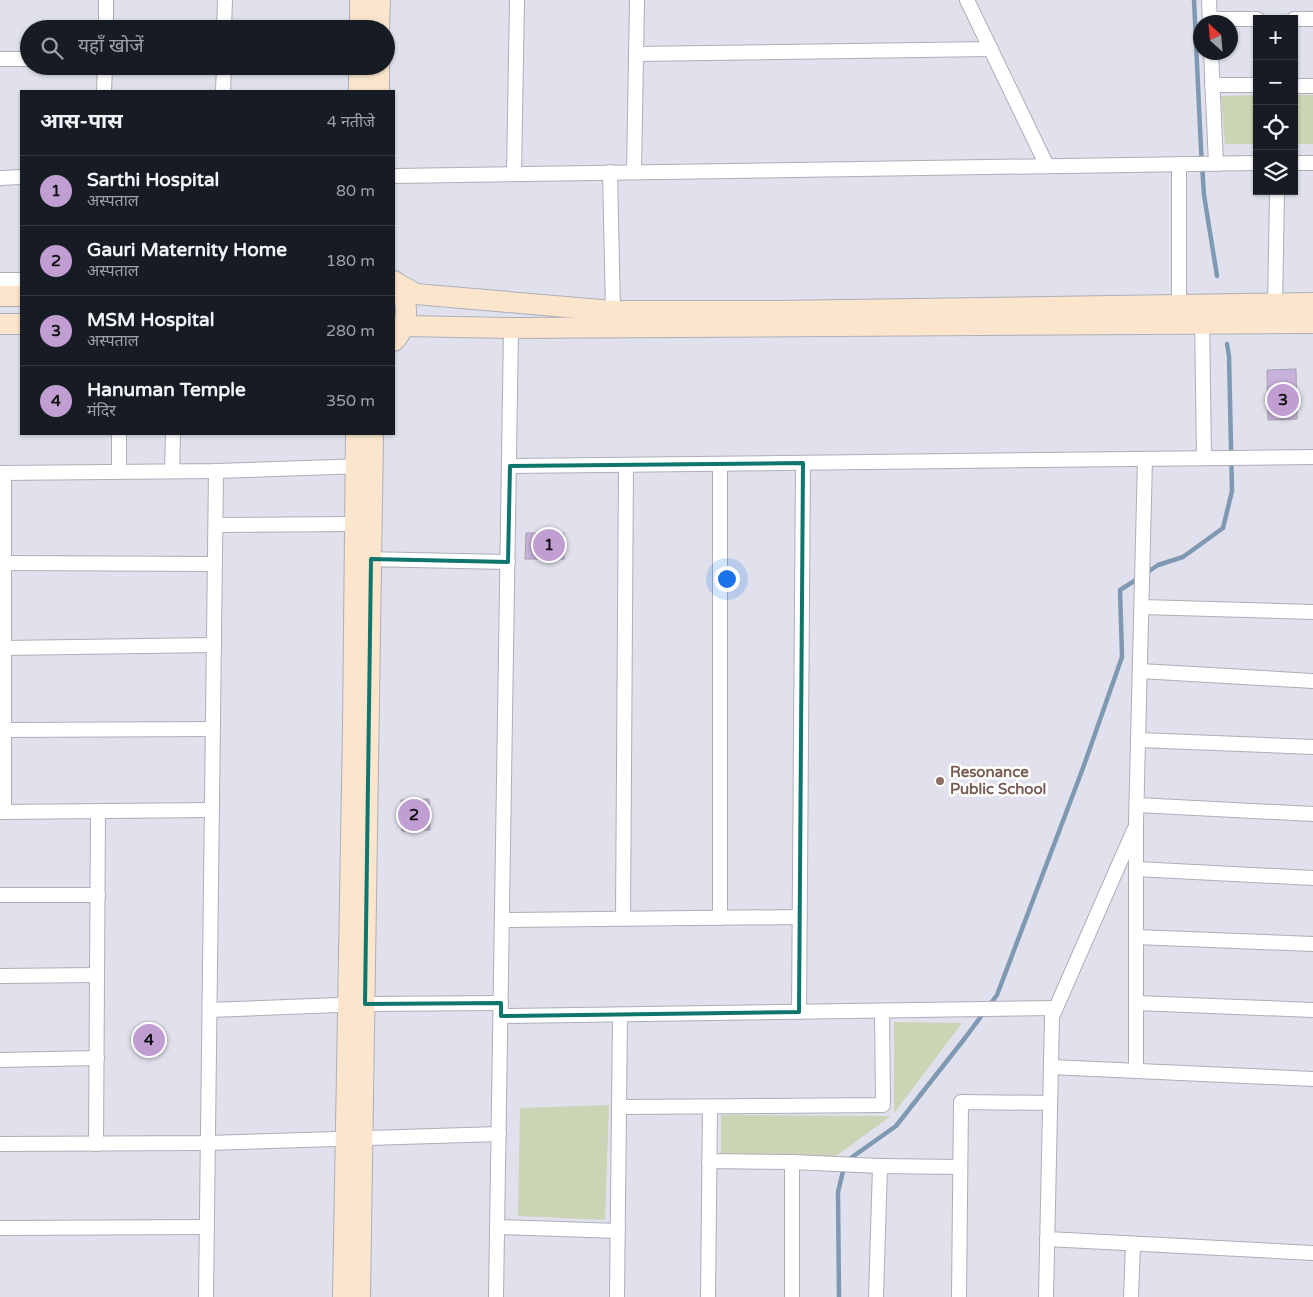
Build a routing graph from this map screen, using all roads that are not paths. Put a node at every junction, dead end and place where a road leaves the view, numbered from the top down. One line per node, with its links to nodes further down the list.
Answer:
1 (106, 0): 13 (street)
2 (225, 0): 14 (street)
3 (360, 0): 15 (street)
4 (380, 0): 16 (street)
5 (517, 0): 43 (street)
6 (637, 0): 19 (street)
7 (967, 0): 18 (street)
8 (1209, 0): 9 (street)
9 (1210, 15)
10 (1253, 19): 17 (street)
11 (1298, 19): 12 (street)
12 (1313, 19)
13 (106, 20)
14 (224, 20)
15 (360, 20)
16 (379, 20)
17 (1238, 20)
18 (991, 49): 19 (street); 40 (street)
19 (636, 54): 42 (street)
20 (0, 59): 21 (street)
21 (20, 59)
22 (1211, 60): 27 (street)
23 (105, 75): 31 (street)
24 (224, 75): 32 (street)
25 (359, 75): 33 (street)
26 (379, 75): 34 (street)
27 (1212, 85): 28 (street); 39 (street)
28 (1253, 85)
29 (1298, 86): 30 (street)
30 (1313, 86)
31 (104, 90)
32 (223, 90)
33 (359, 90)
34 (379, 90)
35 (1253, 163): 39 (street)
36 (1298, 163): 37 (street)
37 (1313, 163)
38 (1178, 164): 39 (street); 40 (street); 57 (street)
39 (1207, 164)
40 (1047, 166): 42 (street)
41 (610, 172): 42 (street); 43 (street); 54 (street)
42 (634, 172)
43 (514, 173): 44 (street)
44 (395, 176)
45 (20, 177): 46 (street)
46 (0, 178)
47 (1277, 195): 55 (street)
48 (0, 280): 49 (street)
49 (20, 280)
50 (395, 282): 54 (street); 62 (street)
51 (0, 296): 52 (street)
52 (20, 296)
53 (1313, 304): 55 (street)
54 (613, 311): 57 (street)
55 (1275, 313): 56 (street); 58 (street)
56 (1202, 314): 57 (street); 68 (street)
57 (1179, 315): 61 (street)
58 (1313, 323)
59 (0, 324): 60 (street)
60 (20, 324)
61 (511, 328): 62 (street); 74 (street)
62 (399, 333)
63 (119, 435): 75 (street)
64 (173, 435): 76 (street)
65 (356, 435): 73 (street)
66 (373, 435): 73 (street)
67 (1313, 457): 68 (street)
68 (1204, 458): 69 (street)
69 (1145, 459): 70 (street); 85 (street)
70 (803, 463): 71 (street); 105 (street)
71 (720, 464): 72 (street); 106 (street)
72 (626, 465): 74 (street); 107 (street)
73 (364, 466): 77 (street); 79 (street); 81 (street)
74 (510, 466): 82 (street)
75 (119, 471): 76 (street); 78 (street)
76 (172, 471): 77 (street)
77 (216, 471): 80 (street)
78 (2, 473): 83 (street)
79 (355, 524): 80 (street); 81 (street)
80 (216, 525): 84 (street)
81 (363, 559): 82 (street); 114 (street)
82 (508, 562): 108 (street)
83 (4, 563): 84 (street); 88 (street)
84 (215, 564): 87 (street)
85 (1142, 607): 86 (street); 89 (street)
86 (1313, 612)
87 (214, 645): 88 (street); 91 (street)
88 (4, 648): 92 (street)
89 (1140, 671): 90 (street); 93 (street)
90 (1313, 681)
91 (213, 729): 92 (street); 96 (street)
92 (4, 730): 98 (street)
93 (1138, 740): 94 (street); 95 (street)
94 (1313, 747)
95 (1137, 805): 99 (street); 100 (street)
96 (212, 810): 97 (street); 116 (street)
97 (98, 811): 98 (street); 104 (street)
98 (2, 812)
99 (1313, 814)
100 (1136, 824): 101 (street); 115 (street)
101 (1136, 869): 102 (street); 109 (street)
102 (1313, 878)
103 (0, 895): 104 (street)
104 (98, 895): 111 (street)
105 (800, 917): 106 (street); 120 (street)
106 (720, 918): 107 (street)
107 (623, 919): 108 (street)
108 (502, 920): 117 (street)
109 (1136, 937): 110 (street); 113 (street)
110 (1313, 944)
111 (97, 975): 112 (street); 122 (street)
112 (0, 976)
113 (1136, 1003): 118 (street); 125 (street)
114 (356, 1004): 116 (street); 117 (street); 131 (street)
115 (1056, 1008): 119 (street); 124 (street)
116 (210, 1010): 132 (street)
117 (501, 1010): 121 (street); 130 (street)
118 (1313, 1010)
119 (882, 1011): 120 (street); 128 (street)
120 (799, 1012): 121 (street)
121 (620, 1015): 129 (street)
122 (97, 1058): 123 (street); 134 (street)
123 (0, 1060)
124 (1051, 1067): 125 (street); 127 (street)
125 (1136, 1071): 126 (street)
126 (1313, 1079)
127 (1050, 1103): 138 (street); 143 (street)
128 (710, 1106): 129 (street); 135 (street)
129 (619, 1107): 142 (street)
130 (499, 1134): 131 (street); 140 (street)
131 (354, 1138): 132 (street); 147 (street); 148 (street)
132 (208, 1143): 134 (street); 139 (street)
133 (0, 1144): 134 (street)
134 (96, 1144)
135 (709, 1161): 136 (street); 151 (street)
136 (792, 1162): 137 (street); 152 (street)
137 (880, 1166): 138 (street); 153 (street)
138 (960, 1167): 154 (street)
139 (207, 1227): 141 (street); 146 (street)
140 (497, 1227): 142 (street); 149 (street)
141 (0, 1228)
142 (618, 1230): 150 (street)
143 (1048, 1240): 144 (street); 155 (street)
144 (1133, 1244): 145 (street); 156 (street)
145 (1313, 1253)
146 (206, 1297)
147 (343, 1297)
148 (360, 1297)
149 (496, 1297)
150 (617, 1297)
151 (708, 1297)
152 (792, 1297)
153 (876, 1297)
154 (958, 1297)
155 (1046, 1297)
156 (1131, 1297)

